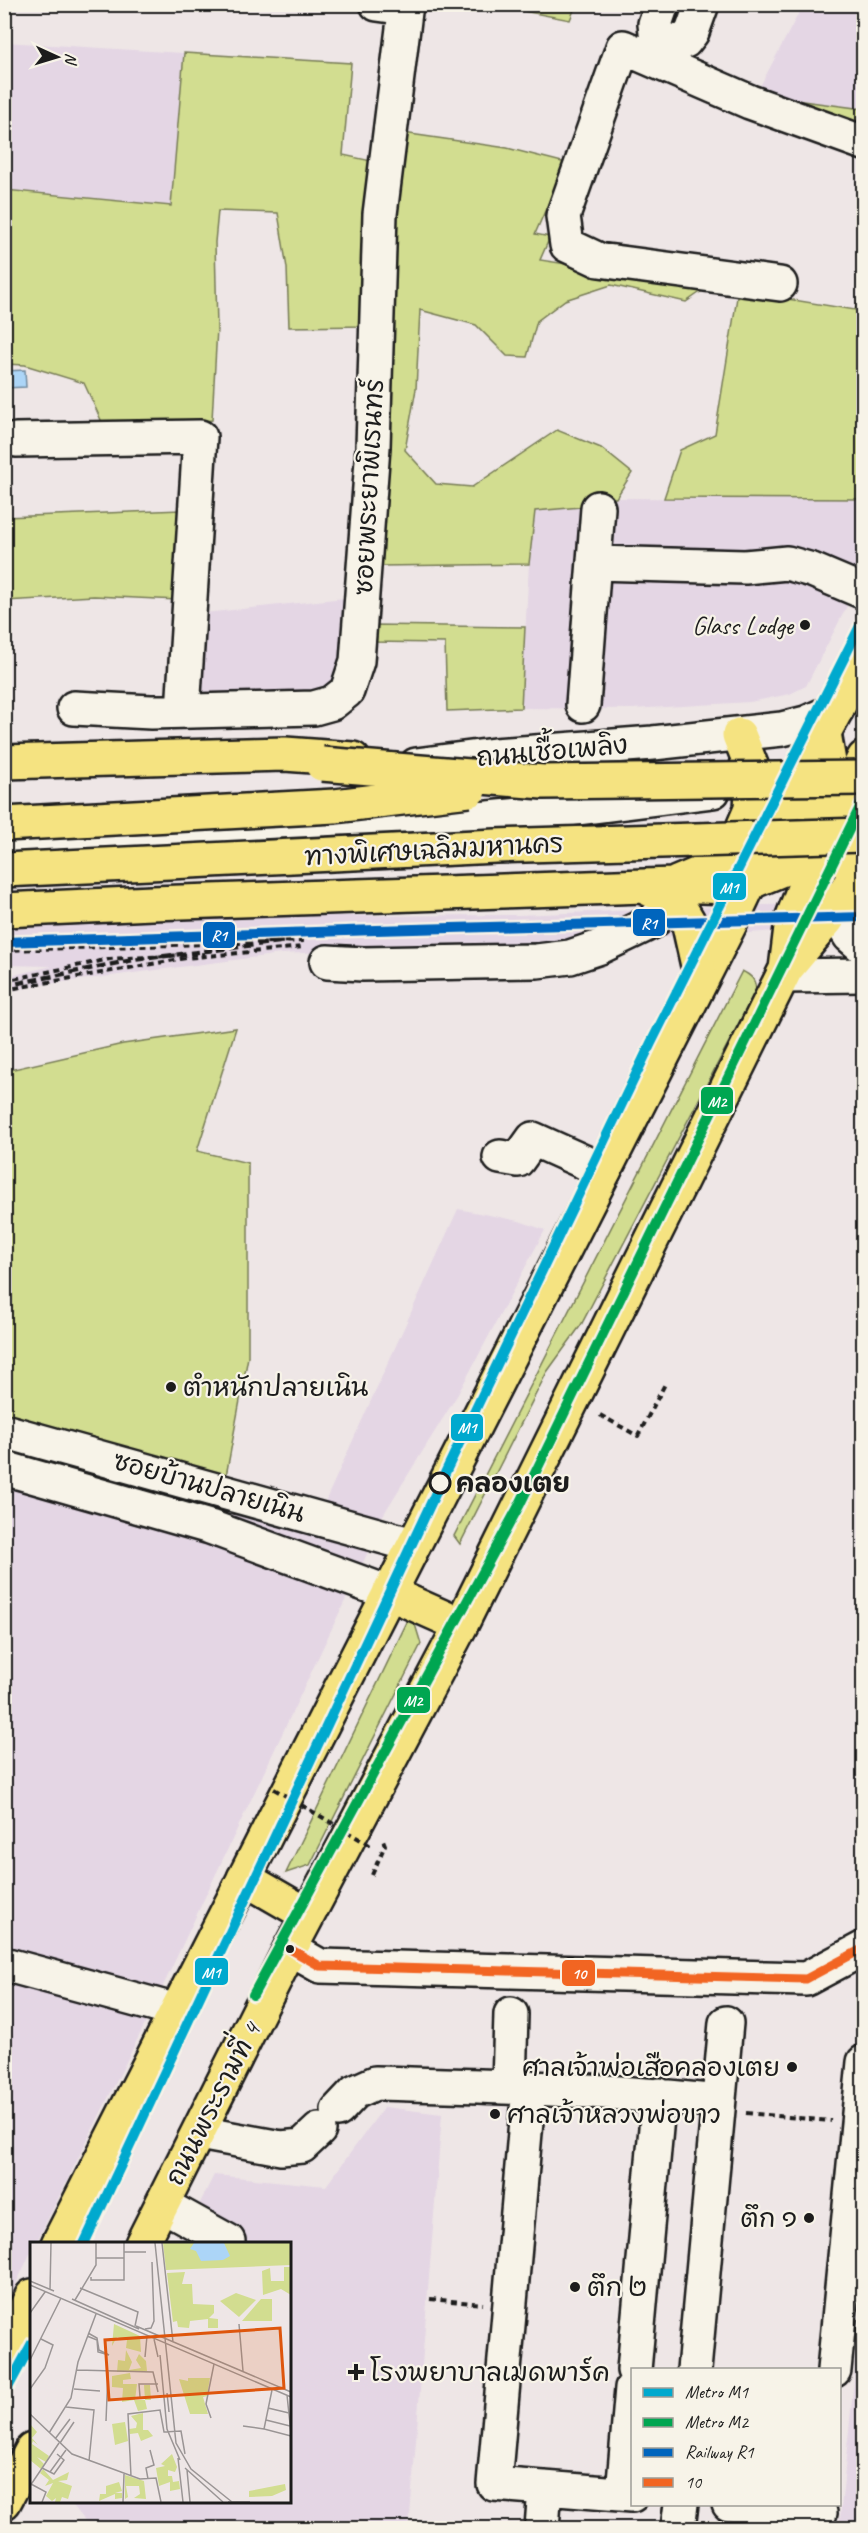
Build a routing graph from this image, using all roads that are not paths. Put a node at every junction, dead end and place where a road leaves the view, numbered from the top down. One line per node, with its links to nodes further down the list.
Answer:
1 (662, 4): 2 (street)
2 (702, 4)
3 (397, 6): 13 (street, ซอยพระยาพิเรนทร์)
4 (864, 143): 5 (street)
5 (780, 284)
6 (16, 440): 13 (street)
7 (598, 508): 8 (street)
8 (594, 563): 9 (street); 11 (street)
9 (864, 592)
10 (864, 659): 15 (main road)
11 (583, 705)
12 (74, 708): 13 (street, ซอยพระยาพิเรนทร์)
13 (183, 711)
14 (739, 735): 15 (street, ถนนเชื้อเพลิง); 17 (street, ถนนเชื้อเพลิง); 20 (main road)
15 (833, 759): 19 (main road, ทางพิเศษเฉลิมมหานคร, bridge); 20 (street, ถนนเชื้อเพลิง); 24 (main road); 29 (main road)
16 (4, 762): 17 (main road)
17 (417, 764): 23 (street, ถนนเชื้อเพลิง)
18 (4, 777): 19 (main road, ทางพิเศษเฉลิมมหานคร, bridge)
19 (543, 782): 21 (main road, ทางพิเศษเฉลิมมหานคร, bridge)
20 (752, 786): 23 (street, ถนนเชื้อเพลิง); 30 (main road)
21 (4, 824)
22 (864, 835): 28 (main road, ทางพิเศษเฉลิมมหานคร, bridge)
23 (282, 837): 26 (street, ถนนเชื้อเพลิง)
24 (826, 837): 25 (main road); 27 (main road); 29 (main road); 36 (main road, ถนนพระรามที่ 4)
25 (864, 842)
26 (4, 844)
27 (863, 863): 33 (main road, ถนนพระรามที่ 4)
28 (4, 870)
29 (751, 882): 30 (main road); 38 (main road)
30 (664, 891): 32 (main road); 35 (street); 38 (main road)
31 (864, 899): 33 (main road)
32 (4, 910)
33 (834, 911): 34 (street); 36 (main road, ถนนพระรามที่ 4)
34 (864, 948)
35 (319, 952)
36 (785, 973): 37 (street); 45 (main road, ถนนพระรามที่ 4)
37 (864, 975)
38 (701, 979): 40 (main road)
39 (500, 1157): 40 (street)
40 (604, 1172): 43 (main road)
41 (4, 1431): 43 (street, ซอยบ้านปลายเนิน)
42 (4, 1468): 44 (street)
43 (413, 1545): 44 (main road)
44 (389, 1593): 45 (main road); 46 (main road)
45 (461, 1624): 47 (main road, ถนนพระรามที่ 4)
46 (244, 1878): 47 (main road); 51 (main road)
47 (308, 1915): 49 (main road, ถนนพระรามที่ 4)
48 (864, 1948): 49 (street)
49 (290, 1949): 58 (main road, ถนนพระรามที่ 4)
50 (4, 1964): 51 (street)
51 (177, 2011): 61 (main road)
52 (511, 2014): 55 (street)
53 (726, 2024): 57 (street)
54 (864, 2062): 67 (street)
55 (519, 2087): 56 (street); 58 (street); 70 (street)
56 (659, 2095): 57 (street); 65 (street)
57 (718, 2102): 66 (street)
58 (199, 2133): 59 (main road, ถนนพระรามที่ 4)
59 (163, 2205): 60 (street); 62 (main road, ถนนพระรามที่ 4)
60 (228, 2241)
61 (59, 2242)
62 (143, 2242)
63 (30, 2300): 64 (main road)
64 (4, 2350)
65 (634, 2368)
66 (693, 2368)
67 (834, 2368)
68 (631, 2430): 71 (street)
69 (30, 2454): 72 (main road)
70 (545, 2488): 71 (street); 76 (street)
71 (628, 2494)
72 (4, 2502)
73 (681, 2506): 77 (street)
74 (737, 2506): 75 (street)
75 (820, 2516)
76 (542, 2529)
77 (678, 2529)

